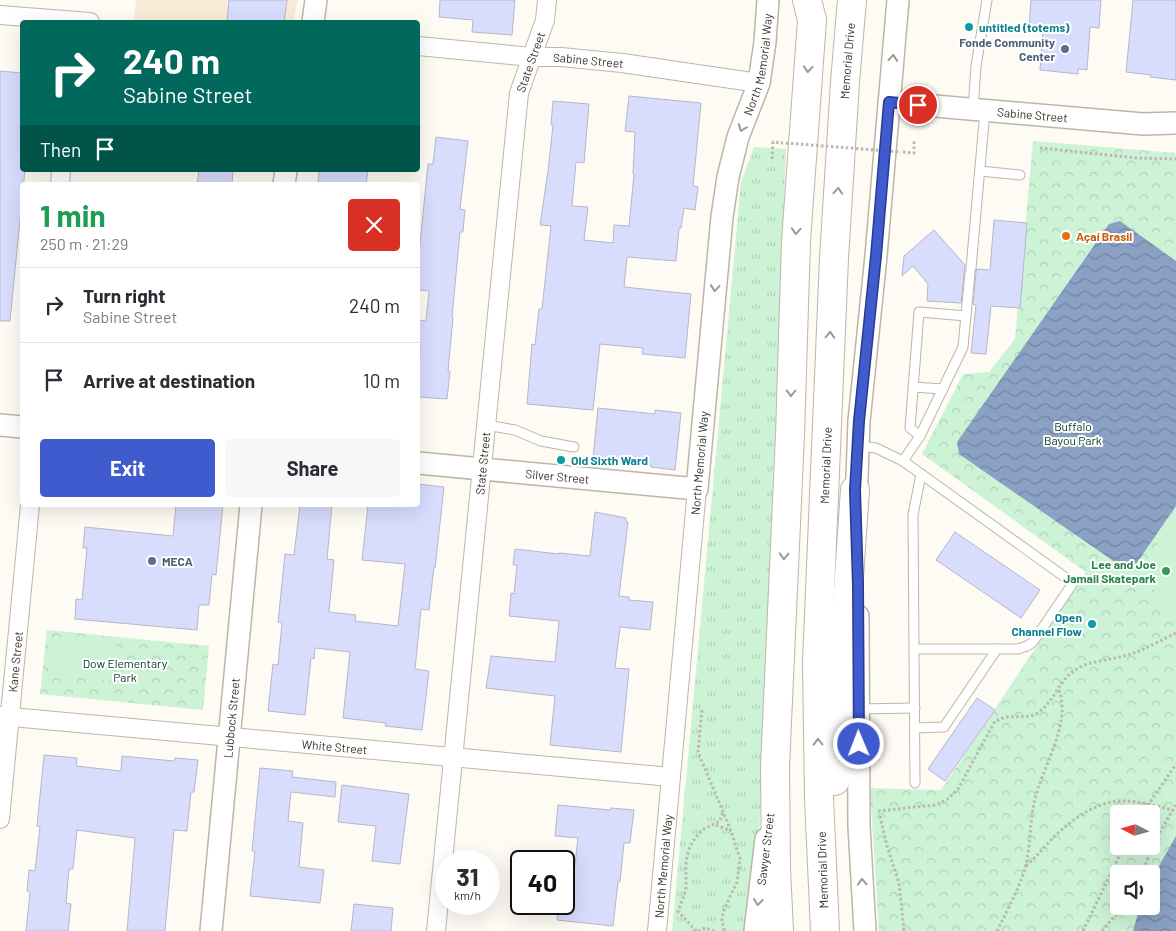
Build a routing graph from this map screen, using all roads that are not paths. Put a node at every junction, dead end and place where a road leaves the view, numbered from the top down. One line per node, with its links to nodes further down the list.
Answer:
1 (316, 0): 10 (street)
2 (547, 0): 12 (street, State Street)
3 (768, 0): 13 (street, North Memorial Way)
4 (852, 0): 48 (main road, Memorial Drive, one-way to 4)
5 (898, 0): 14 (street, one-way to 5)
6 (987, 0): 15 (lane)
7 (810, 10): 44 (main road, one-way to 44)
8 (0, 14): 9 (street)
9 (60, 20)
10 (313, 20)
11 (420, 46): 12 (street, Sabine Street)
12 (532, 57): 13 (street, Sabine Street); 23 (street, State Street)
13 (759, 83): 32 (street, North Memorial Way, one-way to 32)
14 (889, 102): 15 (street, Sabine Street); 26 (street)
15 (979, 110): 16 (street, Sabine Street); 17 (lane)
16 (1176, 123)
17 (980, 171): 18 (lane); 19 (lane)
18 (1020, 175)
19 (966, 316): 20 (lane); 21 (lane)
20 (913, 387): 21 (lane); 25 (lane)
21 (943, 389): 25 (lane)
22 (0, 425): 24 (street)
23 (486, 425): 27 (lane); 30 (street, State Street)
24 (20, 427)
25 (920, 436): 28 (lane)
26 (858, 446): 28 (lane); 33 (street)
27 (574, 447)
28 (903, 461): 31 (lane)
29 (420, 463): 30 (street, Silver Street)
30 (482, 469): 32 (street, Silver Street); 43 (street, State Street)
31 (921, 474): 36 (lane); 37 (lane)
32 (697, 488): 45 (street, North Memorial Way)
33 (855, 490): 39 (street); 48 (main road)
34 (30, 507): 40 (street, Kane Street)
35 (251, 507): 42 (street, Lubbock Street)
36 (914, 649): 37 (lane); 38 (lane)
37 (997, 649): 41 (lane)
38 (915, 708): 39 (lane); 41 (lane)
39 (858, 709): 55 (street, one-way to 39)
40 (5, 717): 42 (street, White Street); 47 (street, Kane Street)
41 (915, 728): 46 (lane)
42 (229, 737): 43 (street, White Street); 49 (street, Lubbock Street)
43 (453, 757): 45 (street, White Street); 50 (street, State Street)
44 (775, 767): 52 (street, Sawyer Street, one-way to 52); 53 (main road)
45 (671, 777): 51 (street, North Memorial Way)
46 (915, 783)
47 (0, 820)
48 (822, 902): 54 (main road, Memorial Drive)
49 (211, 931)
50 (436, 931)
51 (657, 931)
52 (755, 931)
53 (779, 931)
54 (825, 931)
55 (865, 931)

